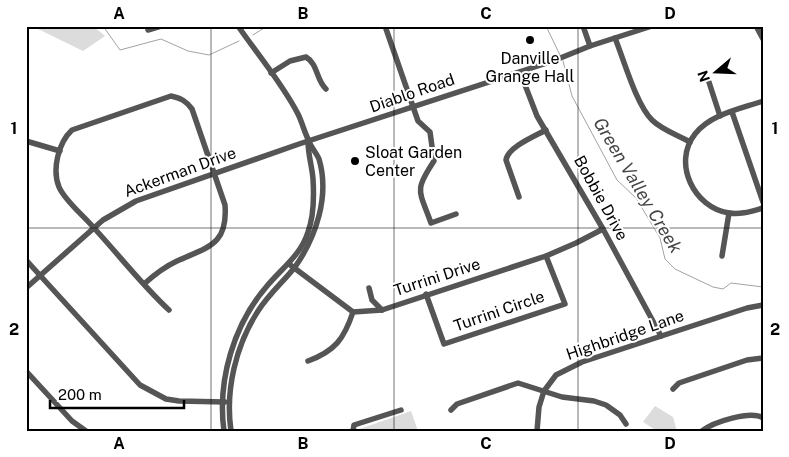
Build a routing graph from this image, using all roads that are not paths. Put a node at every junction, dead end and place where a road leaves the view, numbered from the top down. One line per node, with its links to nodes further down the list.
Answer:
1 (162, 26): 7 (street)
2 (238, 26): 12 (street)
3 (386, 26): 16 (street)
4 (583, 26): 10 (street)
5 (652, 26): 8 (street, Diablo Road)
6 (756, 26): 9 (street)
7 (148, 30)
8 (614, 38): 10 (street, Diablo Road); 22 (street)
9 (763, 39)
10 (590, 46): 11 (street, Diablo Road)
11 (520, 72): 16 (street, Diablo Road); 19 (street, Bobbie Drive)
12 (271, 73): 14 (street); 21 (street)
13 (706, 73): 18 (street)
14 (326, 89)
15 (763, 101): 17 (street)
16 (413, 107): 21 (street, Diablo Road); 29 (street)
17 (732, 112): 18 (street); 26 (street)
18 (720, 116): 22 (street)
19 (546, 130): 25 (street); 31 (street, Bobbie Drive)
20 (26, 141): 23 (street)
21 (308, 142): 24 (street, Ackerman Drive); 35 (street); 35 (street)
22 (690, 142): 28 (street)
23 (60, 152): 24 (street); 30 (street)
24 (214, 174): 30 (street, Ackerman Drive); 37 (street)
25 (519, 197)
26 (763, 202)
27 (763, 208): 28 (street)
28 (729, 213): 33 (street)
29 (456, 214)
30 (94, 228): 36 (street, Ackerman Drive); 37 (street)
31 (602, 228): 32 (street, Turrini Drive); 45 (street, Bobbie Drive)
32 (546, 256): 40 (street, Turrini Drive); 40 (street, Turrini Circle)
33 (722, 256)
34 (26, 260): 36 (street)
35 (291, 266): 44 (street); 51 (street)
36 (40, 276): 38 (street, Ackerman Drive); 51 (street)
37 (144, 284): 42 (street)
38 (26, 288)
39 (369, 288): 43 (street)
40 (426, 294): 43 (street, Turrini Drive)
41 (763, 305): 45 (street, Highbridge Lane)
42 (169, 310)
43 (382, 310): 44 (street, Turrini Drive)
44 (353, 312): 47 (street)
45 (661, 336): 50 (street, Highbridge Lane)
46 (763, 358): 49 (street)
47 (308, 361)
48 (26, 371): 56 (street)
49 (673, 389)
50 (544, 391): 53 (street); 55 (street); 60 (street)
51 (226, 402): 57 (street); 58 (street)
52 (401, 410): 59 (street)
53 (451, 410)
54 (763, 418): 61 (street)
55 (626, 424)
56 (86, 431)
57 (224, 431)
58 (231, 431)
59 (353, 431)
60 (537, 431)
61 (702, 431)

